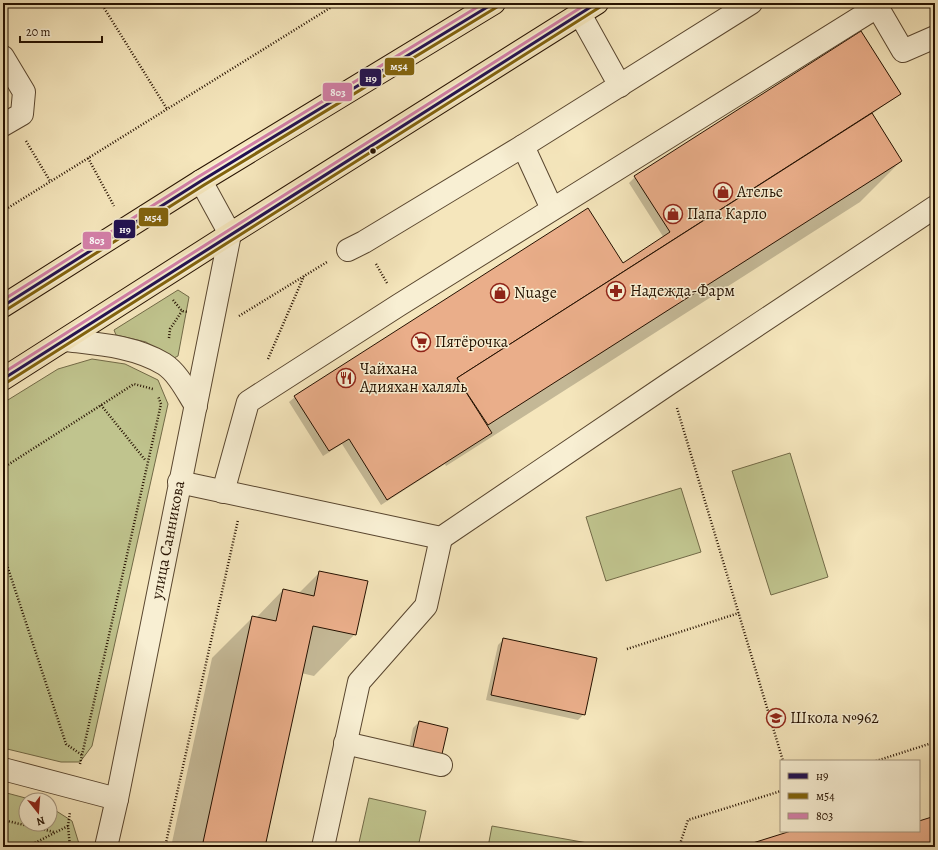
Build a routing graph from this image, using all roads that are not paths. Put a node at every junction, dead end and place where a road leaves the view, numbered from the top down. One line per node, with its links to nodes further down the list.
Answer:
1 (751, 3): 7 (street)
2 (492, 4): 10 (main road)
3 (876, 5): 5 (street); 12 (street)
4 (589, 8): 7 (street); 13 (main road)
5 (935, 37)
6 (3, 57): 8 (street)
7 (620, 86): 9 (street)
8 (8, 122)
9 (523, 146): 12 (street); 14 (street)
10 (201, 181): 13 (street); 15 (main road)
11 (935, 207): 21 (street)
12 (552, 209): 20 (street)
13 (230, 234): 16 (main road); 18 (street, улица Санникова)
14 (356, 246)
15 (3, 306)
16 (65, 340): 17 (main road); 18 (street)
17 (3, 379)
18 (196, 406): 19 (street, улица Санникова)
19 (179, 482): 20 (street); 25 (street, улица Санникова)
20 (223, 492): 21 (street)
21 (441, 538): 22 (street)
22 (345, 743): 23 (street); 27 (street)
23 (441, 765)
24 (3, 769): 25 (street)
25 (117, 799): 26 (street, улица Санникова)
26 (106, 847)
27 (323, 847)

